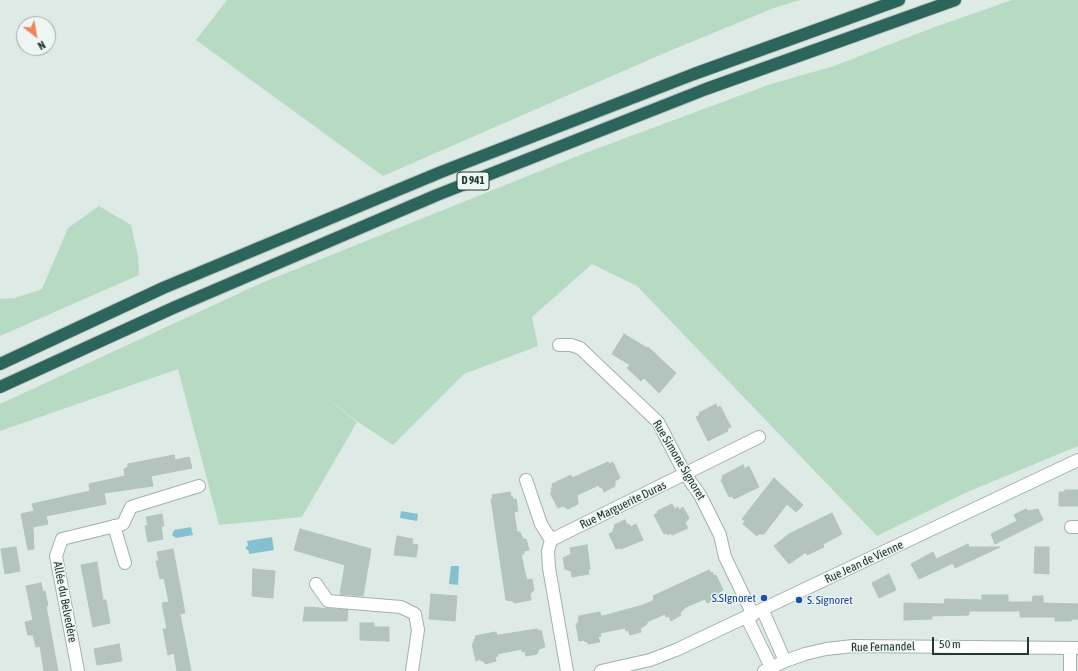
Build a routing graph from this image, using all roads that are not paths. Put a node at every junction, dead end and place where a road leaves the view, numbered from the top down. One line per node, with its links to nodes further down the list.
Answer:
1 (899, 0): 4 (highway, D 941)
2 (955, 0): 5 (highway, D 941)
3 (559, 345): 8 (street, Rue Simone Signoret)
4 (0, 364)
5 (0, 387)
6 (759, 437): 8 (street, Rue Marguerite Duras)
7 (1078, 460): 15 (street, Rue Jean de Vienne)
8 (685, 474): 12 (street, Rue Marguerite Duras); 15 (street, Rue Simone Signoret)
9 (526, 480): 12 (street)
10 (199, 486): 11 (street, Allée du Belvedère)
11 (114, 526): 13 (street); 19 (street, Allée du Belvedère)
12 (551, 540): 21 (street)
13 (125, 562)
14 (316, 584): 20 (street)
15 (754, 615): 17 (street); 18 (street, Rue Fernandel); 22 (street, Rue Jean de Vienne)
16 (1074, 648): 17 (street, Rue Fernandel); 23 (street)
17 (785, 661): 18 (street, Rue Fernandel)
18 (767, 669)
19 (78, 671)
20 (412, 671)
21 (567, 671)
22 (601, 671)
23 (1070, 671)

